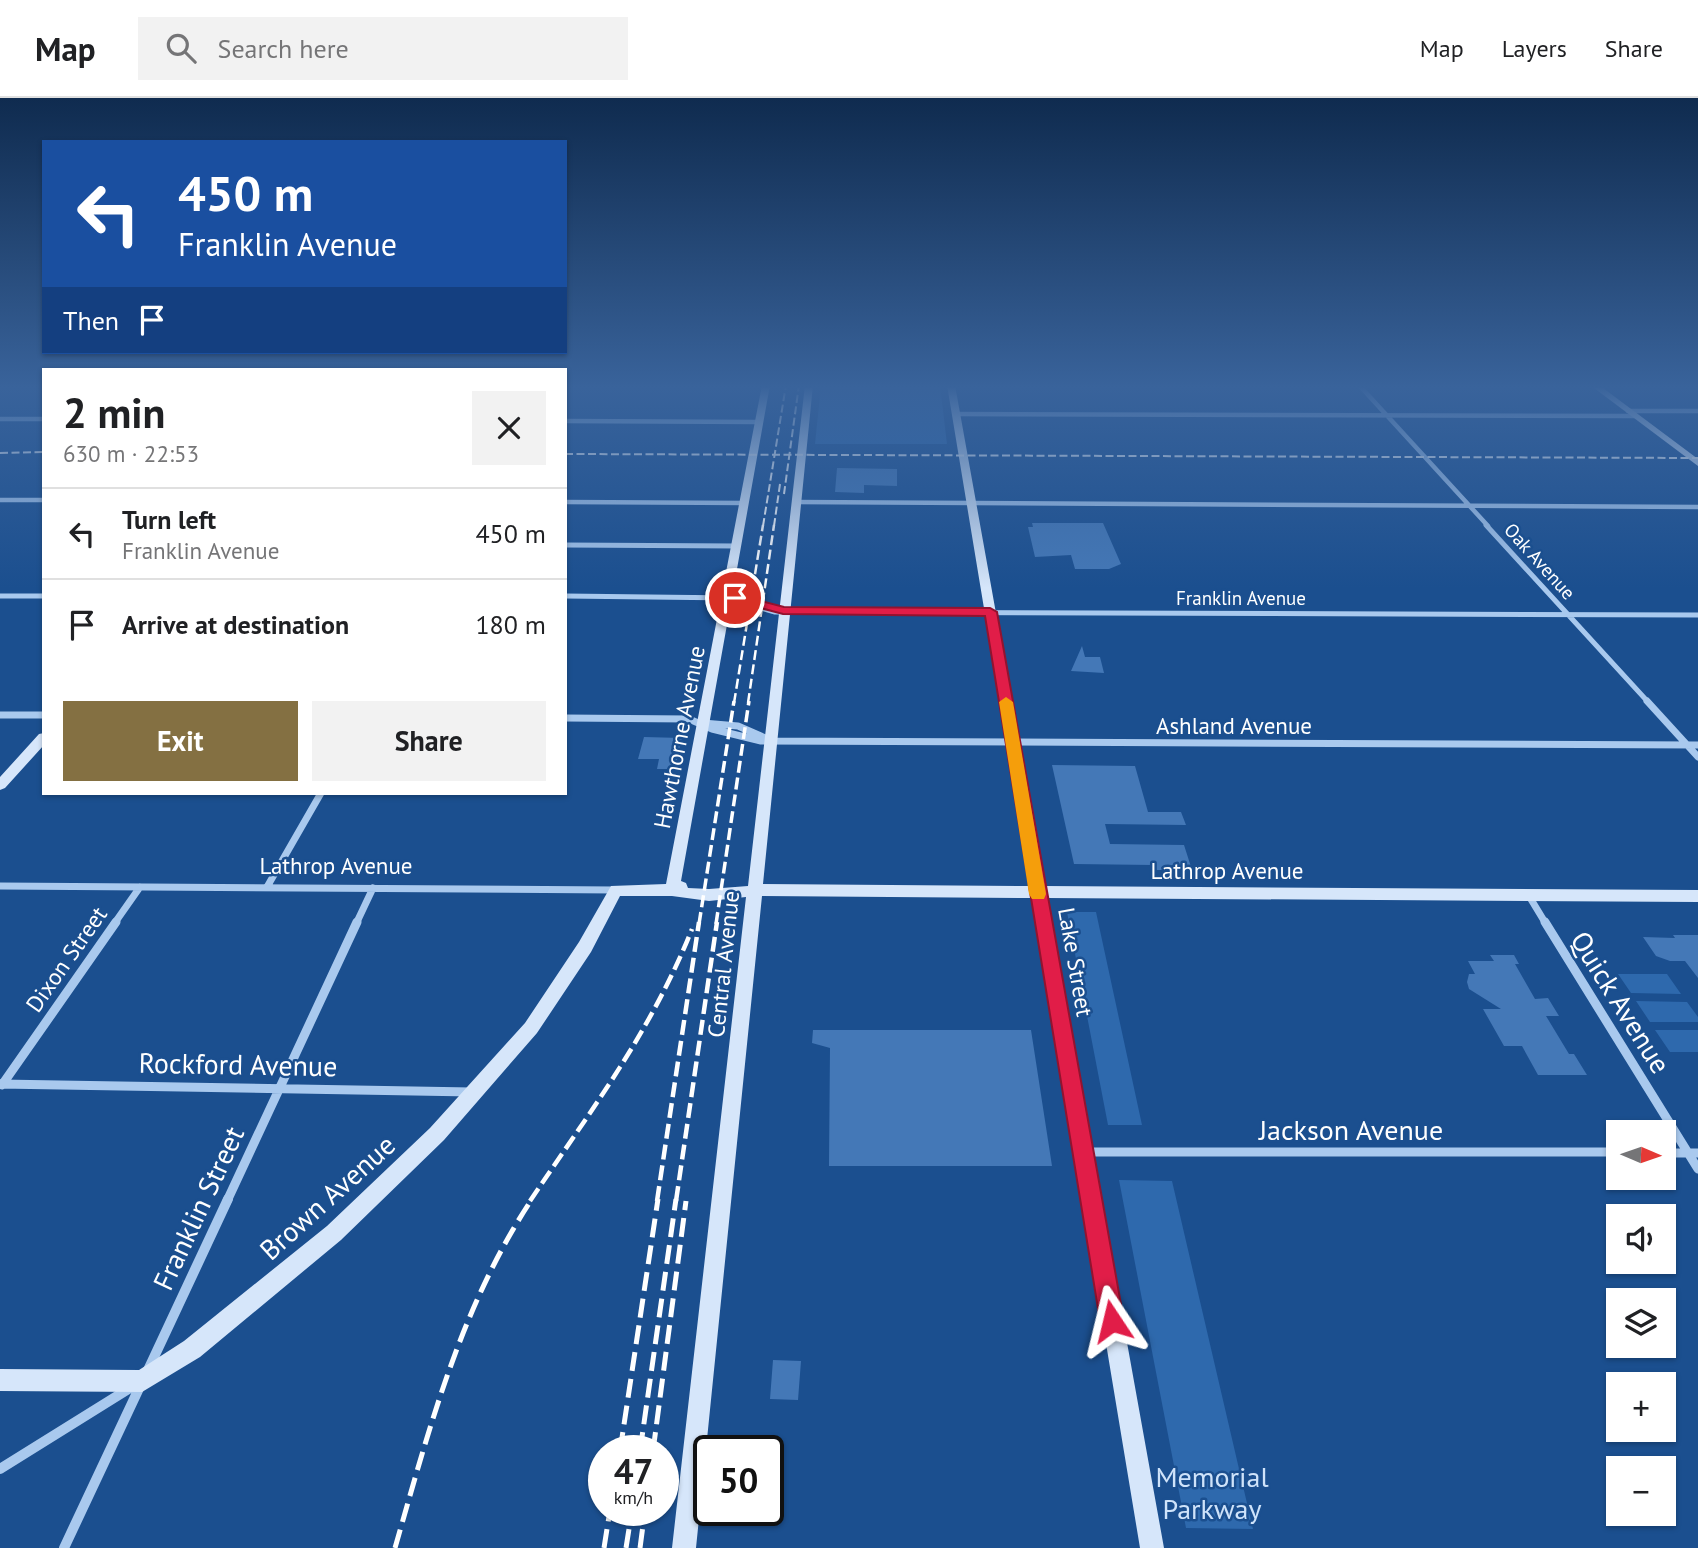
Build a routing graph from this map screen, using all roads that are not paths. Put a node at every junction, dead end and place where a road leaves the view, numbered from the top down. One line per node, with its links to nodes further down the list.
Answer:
1 (755, 453): 9 (street, Hawthorne Avenue)
2 (801, 453): 8 (street, Central Avenue)
3 (963, 453): 10 (street, Lake Street)
4 (1421, 453): 11 (street, Oak Avenue)
5 (42, 500): 6 (street)
6 (2, 501)
7 (567, 502): 9 (street)
8 (796, 502): 10 (street); 19 (street, Central Avenue)
9 (746, 503): 14 (street, Hawthorne Avenue)
10 (972, 503): 11 (street); 20 (street, Lake Street)
11 (1469, 506): 12 (street); 21 (street, Oak Avenue)
12 (1698, 506)
13 (567, 545): 14 (street)
14 (737, 546): 18 (street, Hawthorne Avenue)
15 (0, 596): 16 (street)
16 (42, 596)
17 (567, 596): 18 (street, Franklin Avenue)
18 (726, 598): 19 (street, Franklin Avenue); 26 (street, Hawthorne Avenue)
19 (783, 610): 20 (street, Franklin Avenue); 28 (street, Central Avenue)
20 (990, 612): 21 (street, Franklin Avenue); 29 (street, Lake Street)
21 (1567, 615): 22 (street, Franklin Avenue); 30 (street, Oak Avenue)
22 (1698, 615)
23 (0, 715): 24 (street)
24 (42, 715)
25 (567, 718): 26 (street, Ashland Avenue)
26 (702, 723): 28 (street, Ashland Avenue); 40 (street, Hawthorne Avenue)
27 (42, 739): 33 (street)
28 (770, 740): 29 (street, Ashland Avenue); 41 (street, Central Avenue)
29 (1012, 741): 30 (street, Ashland Avenue); 42 (street, Lake Street)
30 (1686, 744): 31 (street, Ashland Avenue); 32 (street, Oak Avenue)
31 (1698, 745)
32 (1698, 757)
33 (0, 785)
34 (320, 795): 37 (street)
35 (0, 886): 36 (street, Lathrop Avenue)
36 (140, 887): 37 (street, Lathrop Avenue); 45 (street, Dixon Street)
37 (267, 887): 38 (street, Lathrop Avenue)
38 (373, 888): 39 (street, Lathrop Avenue); 46 (street, Franklin Street)
39 (616, 890): 40 (street, Lathrop Avenue); 47 (street, Brown Avenue)
40 (672, 890): 41 (street, Lathrop Avenue)
41 (755, 890): 42 (street, Lathrop Avenue); 56 (street, Central Avenue)
42 (1037, 892): 43 (street, Lathrop Avenue); 48 (street, Lake Street)
43 (1528, 895): 44 (street, Lathrop Avenue); 50 (street, Quick Avenue)
44 (1698, 896)
45 (1, 1085): 46 (street, Rockford Avenue)
46 (280, 1087): 47 (street, Rockford Avenue); 53 (street, Franklin Street)
47 (476, 1092): 53 (street, Brown Avenue)
48 (1083, 1152): 49 (street, Jackson Avenue); 57 (street, Lake Street)
49 (1606, 1152)
50 (1693, 1153): 51 (street, Quick Avenue)
51 (1698, 1169)
52 (0, 1380): 53 (street)
53 (142, 1381): 54 (street, Brown Avenue); 55 (street, Franklin Street)
54 (0, 1469)
55 (64, 1548)
56 (684, 1548)
57 (1152, 1548)

